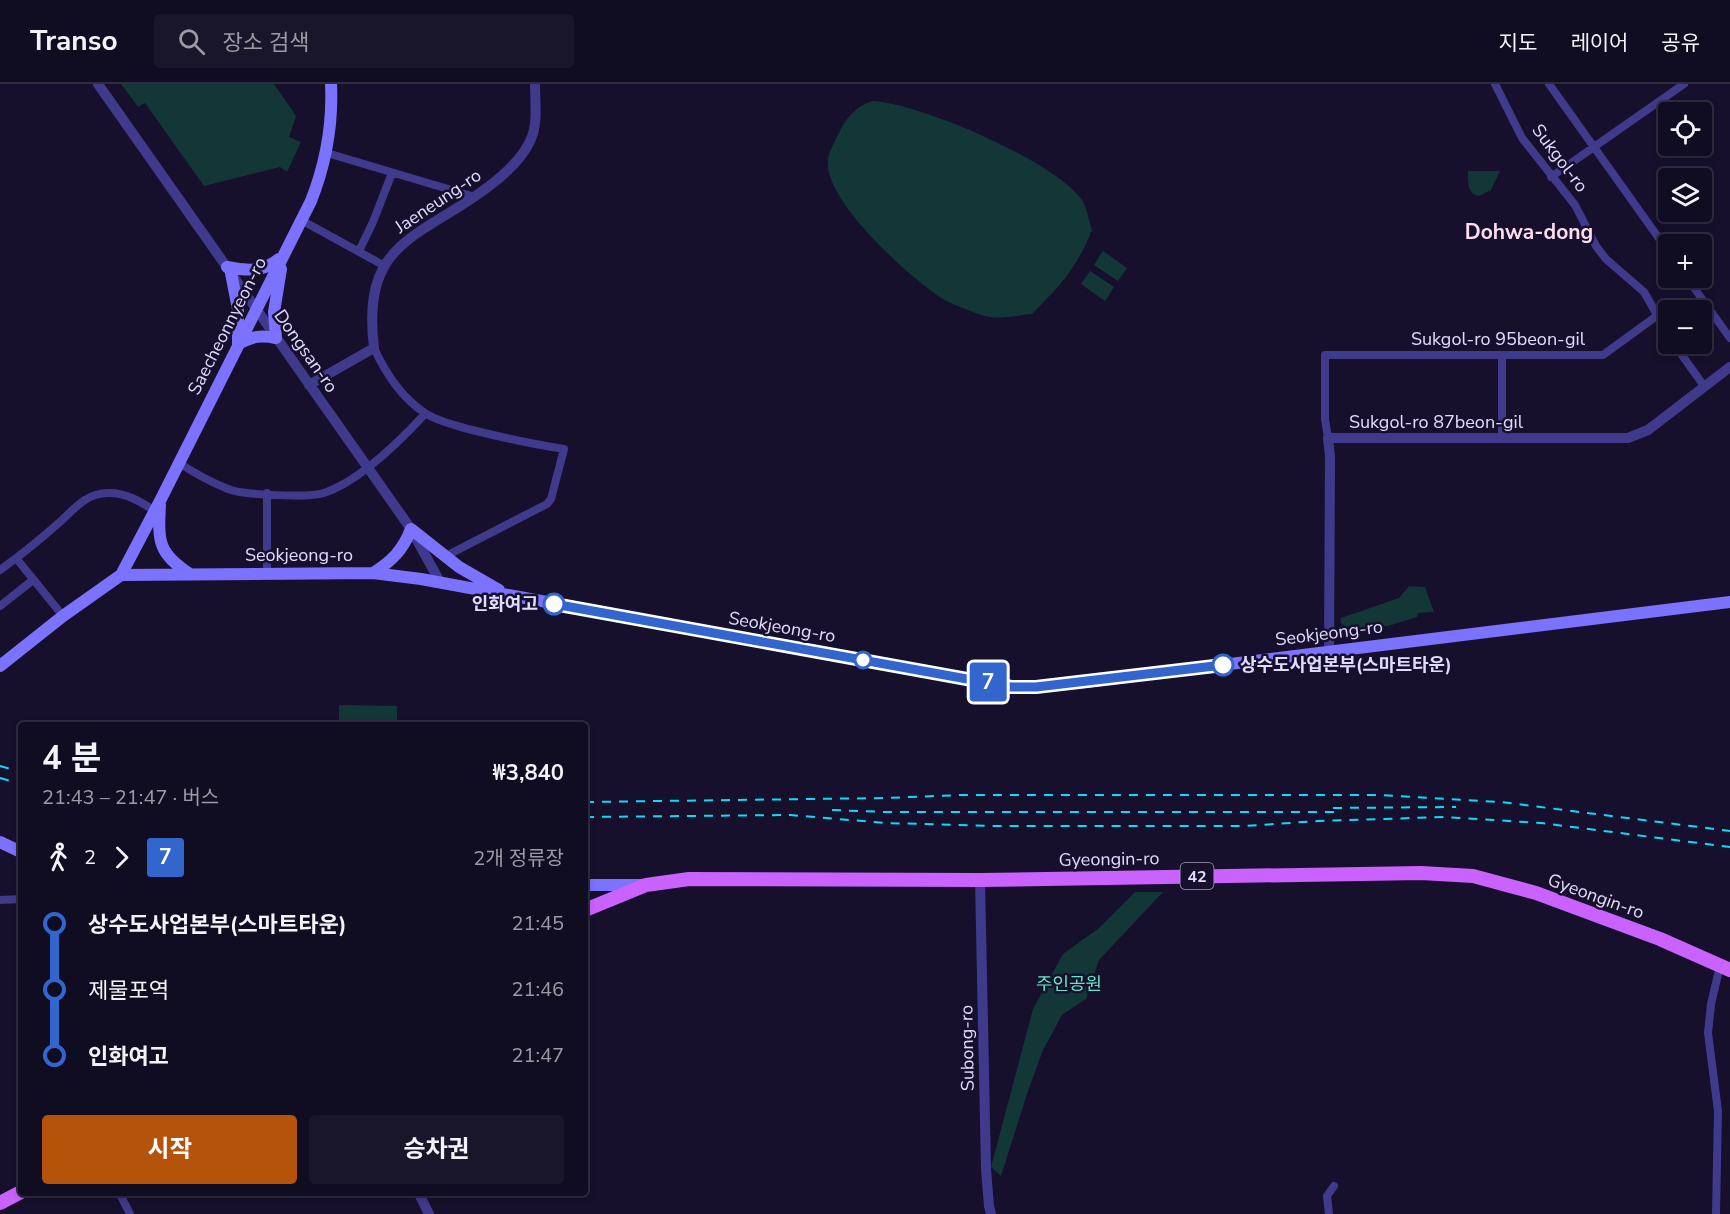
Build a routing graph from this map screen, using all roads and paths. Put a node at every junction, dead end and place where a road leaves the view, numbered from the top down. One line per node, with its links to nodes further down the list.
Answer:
1 (98, 84): 17 (street, Dongsan-ro)
2 (331, 84): 8 (main road, Saecheonnyeon-ro)
3 (535, 84): 11 (street, Jaeneung-ro)
4 (1494, 84): 10 (street, Sukgol-ro)
5 (1549, 84): 7 (street)
6 (1684, 84): 7 (street)
7 (1594, 146): 10 (street); 13 (street)
8 (327, 153): 9 (street); 12 (main road, Saecheonnyeon-ro)
9 (393, 172): 11 (street); 14 (street)
10 (1551, 177): 20 (street, Sukgol-ro)
11 (475, 196): 16 (street, Jaeneung-ro)
12 (301, 220): 14 (street); 15 (main road, Saecheonnyeon-ro)
13 (1658, 237)
14 (359, 251): 16 (street)
15 (283, 256): 17 (main road); 19 (main road, Saecheonnyeon-ro); 21 (main road)
16 (383, 265): 24 (street, Jaeneung-ro)
17 (229, 270): 19 (street, Dongsan-ro); 23 (main road)
18 (1694, 288): 22 (street)
19 (256, 309): 21 (street, Dongsan-ro); 23 (main road, Saecheonnyeon-ro)
20 (1658, 315): 26 (street, Sukgol-ro 95beon-gil)
21 (276, 338): 23 (main road); 28 (street, Dongsan-ro)
22 (1730, 338)
23 (238, 344): 33 (main road, Saecheonnyeon-ro)
24 (374, 348): 28 (street); 30 (street)
25 (1679, 354): 29 (street)
26 (1502, 355): 31 (street, Sukgol-ro 95beon-gil); 32 (street)
27 (1730, 367): 29 (street, Sukgol-ro 87beon-gil)
28 (309, 385): 34 (street, Dongsan-ro)
29 (1704, 386): 32 (street, Sukgol-ro 87beon-gil)
30 (425, 414): 34 (street); 38 (street)
31 (1328, 438): 32 (street, Sukgol-ro 87beon-gil); 51 (street, Sukgol-ro 87beon-gil)
32 (1502, 439)
33 (178, 464): 35 (street); 36 (main road, Saecheonnyeon-ro)
34 (368, 467): 35 (street); 37 (street, Dongsan-ro)
35 (267, 493): 41 (street)
36 (158, 505): 39 (street); 43 (main road); 44 (main road, Saecheonnyeon-ro)
37 (411, 529): 38 (main road); 42 (main road); 46 (street, Dongsan-ro)
38 (446, 556): 47 (main road)
39 (16, 558): 40 (street); 45 (street)
40 (0, 570)
41 (267, 572): 42 (main road, Seokjeong-ro); 43 (main road, Seokjeong-ro)
42 (373, 573): 46 (main road, Seokjeong-ro)
43 (192, 574): 44 (main road, Seokjeong-ro)
44 (121, 575): 50 (main road)
45 (33, 580): 49 (street); 50 (street)
46 (440, 582): 47 (main road, Seokjeong-ro)
47 (510, 596): 51 (main road, Seokjeong-ro)
48 (1730, 602): 51 (main road, Seokjeong-ro)
49 (0, 606)
50 (63, 615): 52 (main road)
51 (1329, 650)
52 (0, 666)
53 (0, 842): 54 (main road)
54 (18, 851)
55 (980, 880): 57 (main road, Gyeongin-ro / 42); 61 (main road, Gyeongin-ro / 42); 69 (street, Subong-ro)
56 (588, 885): 57 (main road)
57 (646, 885): 60 (main road, Gyeongin-ro / 42)
58 (18, 899): 59 (street)
59 (0, 900)
60 (588, 909)
61 (1725, 968): 71 (street)
62 (1334, 1186): 70 (street)
63 (18, 1194): 66 (main road)
64 (122, 1196): 67 (street)
65 (420, 1196): 68 (street)
66 (0, 1203)
67 (130, 1214)
68 (429, 1214)
69 (991, 1214)
70 (1329, 1214)
71 (1716, 1214)

